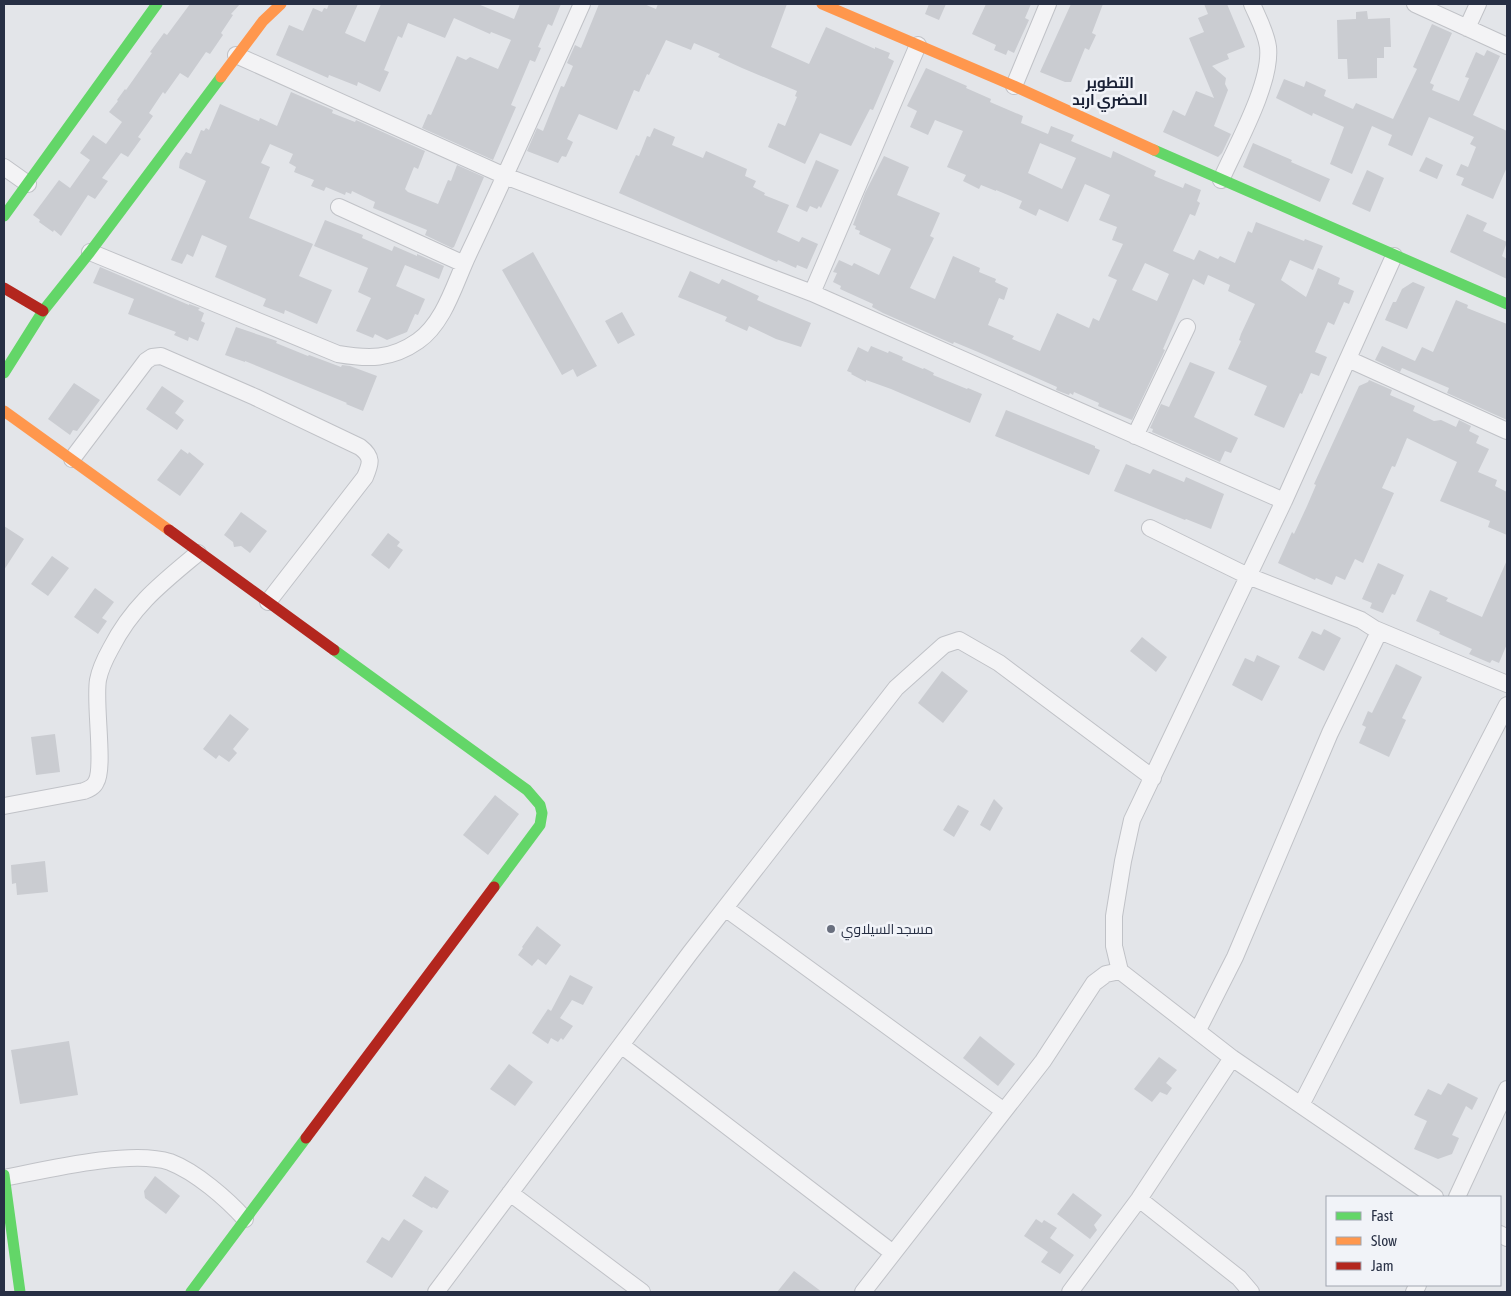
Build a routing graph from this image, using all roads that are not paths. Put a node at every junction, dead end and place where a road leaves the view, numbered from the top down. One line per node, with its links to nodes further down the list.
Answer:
1 (157, 4): 17 (street)
2 (281, 4): 12 (street)
3 (582, 4): 15 (street)
4 (822, 4): 10 (street)
5 (1048, 4): 13 (street)
6 (1252, 4): 16 (street)
7 (1415, 4): 9 (street)
8 (1478, 4): 9 (street)
9 (1467, 28): 11 (street)
10 (918, 45): 13 (street); 24 (street)
11 (1507, 46)
12 (236, 55): 15 (street); 20 (street)
13 (1014, 86): 16 (street)
14 (4, 167): 17 (street)
15 (506, 176): 22 (street); 24 (street)
16 (1221, 180): 21 (street)
17 (28, 184): 19 (street)
18 (339, 207): 22 (street)
19 (4, 216)
20 (90, 252): 22 (street); 26 (street)
21 (1394, 256): 25 (street); 28 (street)
22 (464, 264)
23 (4, 288): 26 (street)
24 (812, 293): 32 (street)
25 (1507, 304)
26 (43, 311): 29 (street)
27 (1187, 327): 32 (street)
28 (1348, 359): 31 (street); 34 (street)
29 (4, 373)
30 (4, 411): 33 (street)
31 (1507, 431)
32 (1135, 436): 34 (street)
33 (72, 459): 36 (street); 38 (street)
34 (1284, 501): 37 (street)
35 (1150, 528): 37 (street)
36 (198, 552): 38 (street); 43 (street)
37 (1248, 576): 39 (street); 42 (street)
38 (268, 602): 57 (street)
39 (1375, 629): 40 (street); 46 (street)
40 (1507, 684)
41 (1507, 705): 50 (street)
42 (1153, 778): 44 (street); 45 (street)
43 (4, 806)
44 (725, 908): 47 (street); 51 (street)
45 (1120, 971): 46 (street); 51 (street)
46 (1198, 1030): 48 (street)
47 (621, 1045): 53 (street); 58 (street)
48 (1232, 1058): 50 (street); 56 (street)
49 (1507, 1089): 55 (street)
50 (1301, 1105): 54 (street)
51 (1004, 1111): 58 (street)
52 (4, 1177): 57 (street); 59 (street)
53 (510, 1193): 61 (street); 62 (street)
54 (1434, 1196)
55 (1457, 1196)
56 (1139, 1199): 64 (street); 65 (street)
57 (245, 1219): 60 (street)
58 (893, 1253): 63 (street)
59 (20, 1292)
60 (191, 1292)
61 (436, 1292)
62 (642, 1292)
63 (863, 1292)
64 (1070, 1292)
65 (1251, 1292)

